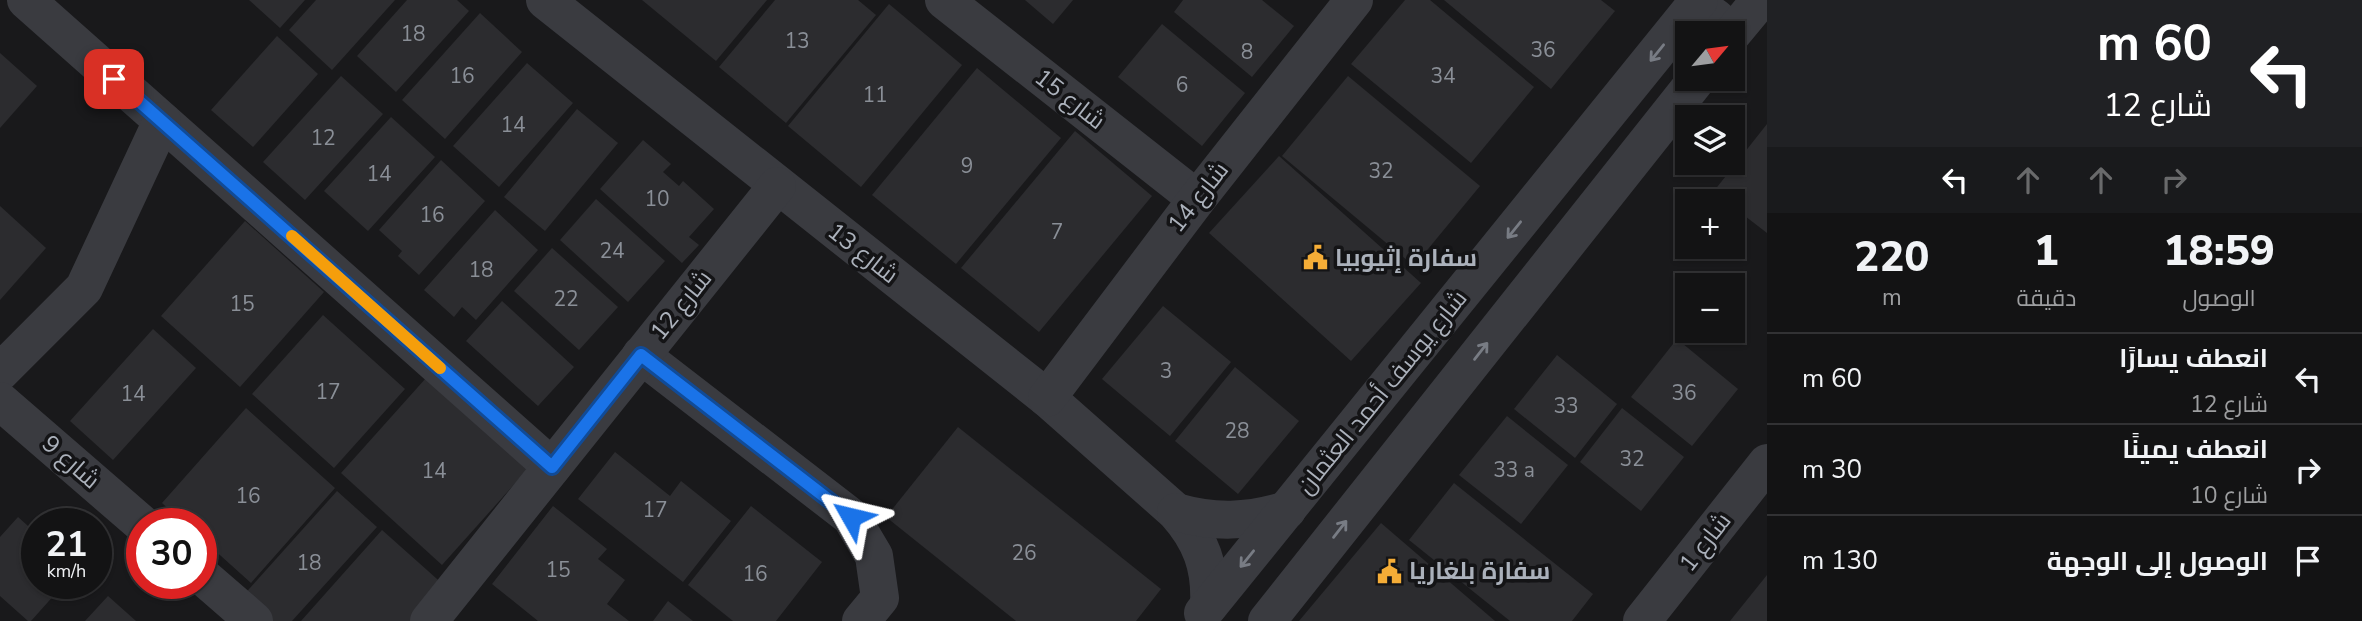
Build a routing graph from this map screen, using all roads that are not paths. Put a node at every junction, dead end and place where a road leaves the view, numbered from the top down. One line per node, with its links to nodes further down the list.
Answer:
1 (26, 0): 10 (street)
2 (545, 0): 11 (street, شارع 13)
3 (944, 0): 12 (street, شارع 15)
4 (1354, 0): 12 (street, شارع 14)
5 (1760, 0): 7 (street)
6 (1700, 17): 21 (street, شارع يوسف أحمد العثمان, one-way to 21)
7 (1743, 21)
8 (1675, 80): 13 (street)
9 (1687, 91): 13 (street, شارع يوسف أحمد العثمان)
10 (162, 121): 15 (street); 19 (street)
11 (777, 186): 14 (street, شارع 12); 16 (street, شارع 13)
12 (1196, 199): 16 (street, شارع 14)
13 (1510, 313): 28 (street, شارع يوسف أحمد العثمان, one-way to 13)
14 (641, 355): 19 (street, شارع 12); 27 (street)
15 (0, 372)
16 (1047, 398): 22 (street, شارع 13)
17 (0, 401): 20 (street, شارع 9)
18 (1767, 463): 29 (street, شارع 1)
19 (552, 467): 26 (street, شارع 12)
20 (126, 510)
21 (1287, 510): 22 (street); 24 (street, شارع يوسف أحمد العثمان, one-way to 24)
22 (1175, 512): 24 (street, شارع 13)
23 (217, 589): 25 (street)
24 (1203, 613)
25 (254, 621)
26 (429, 621)
27 (862, 621)
28 (1267, 621)
29 (1642, 621)

